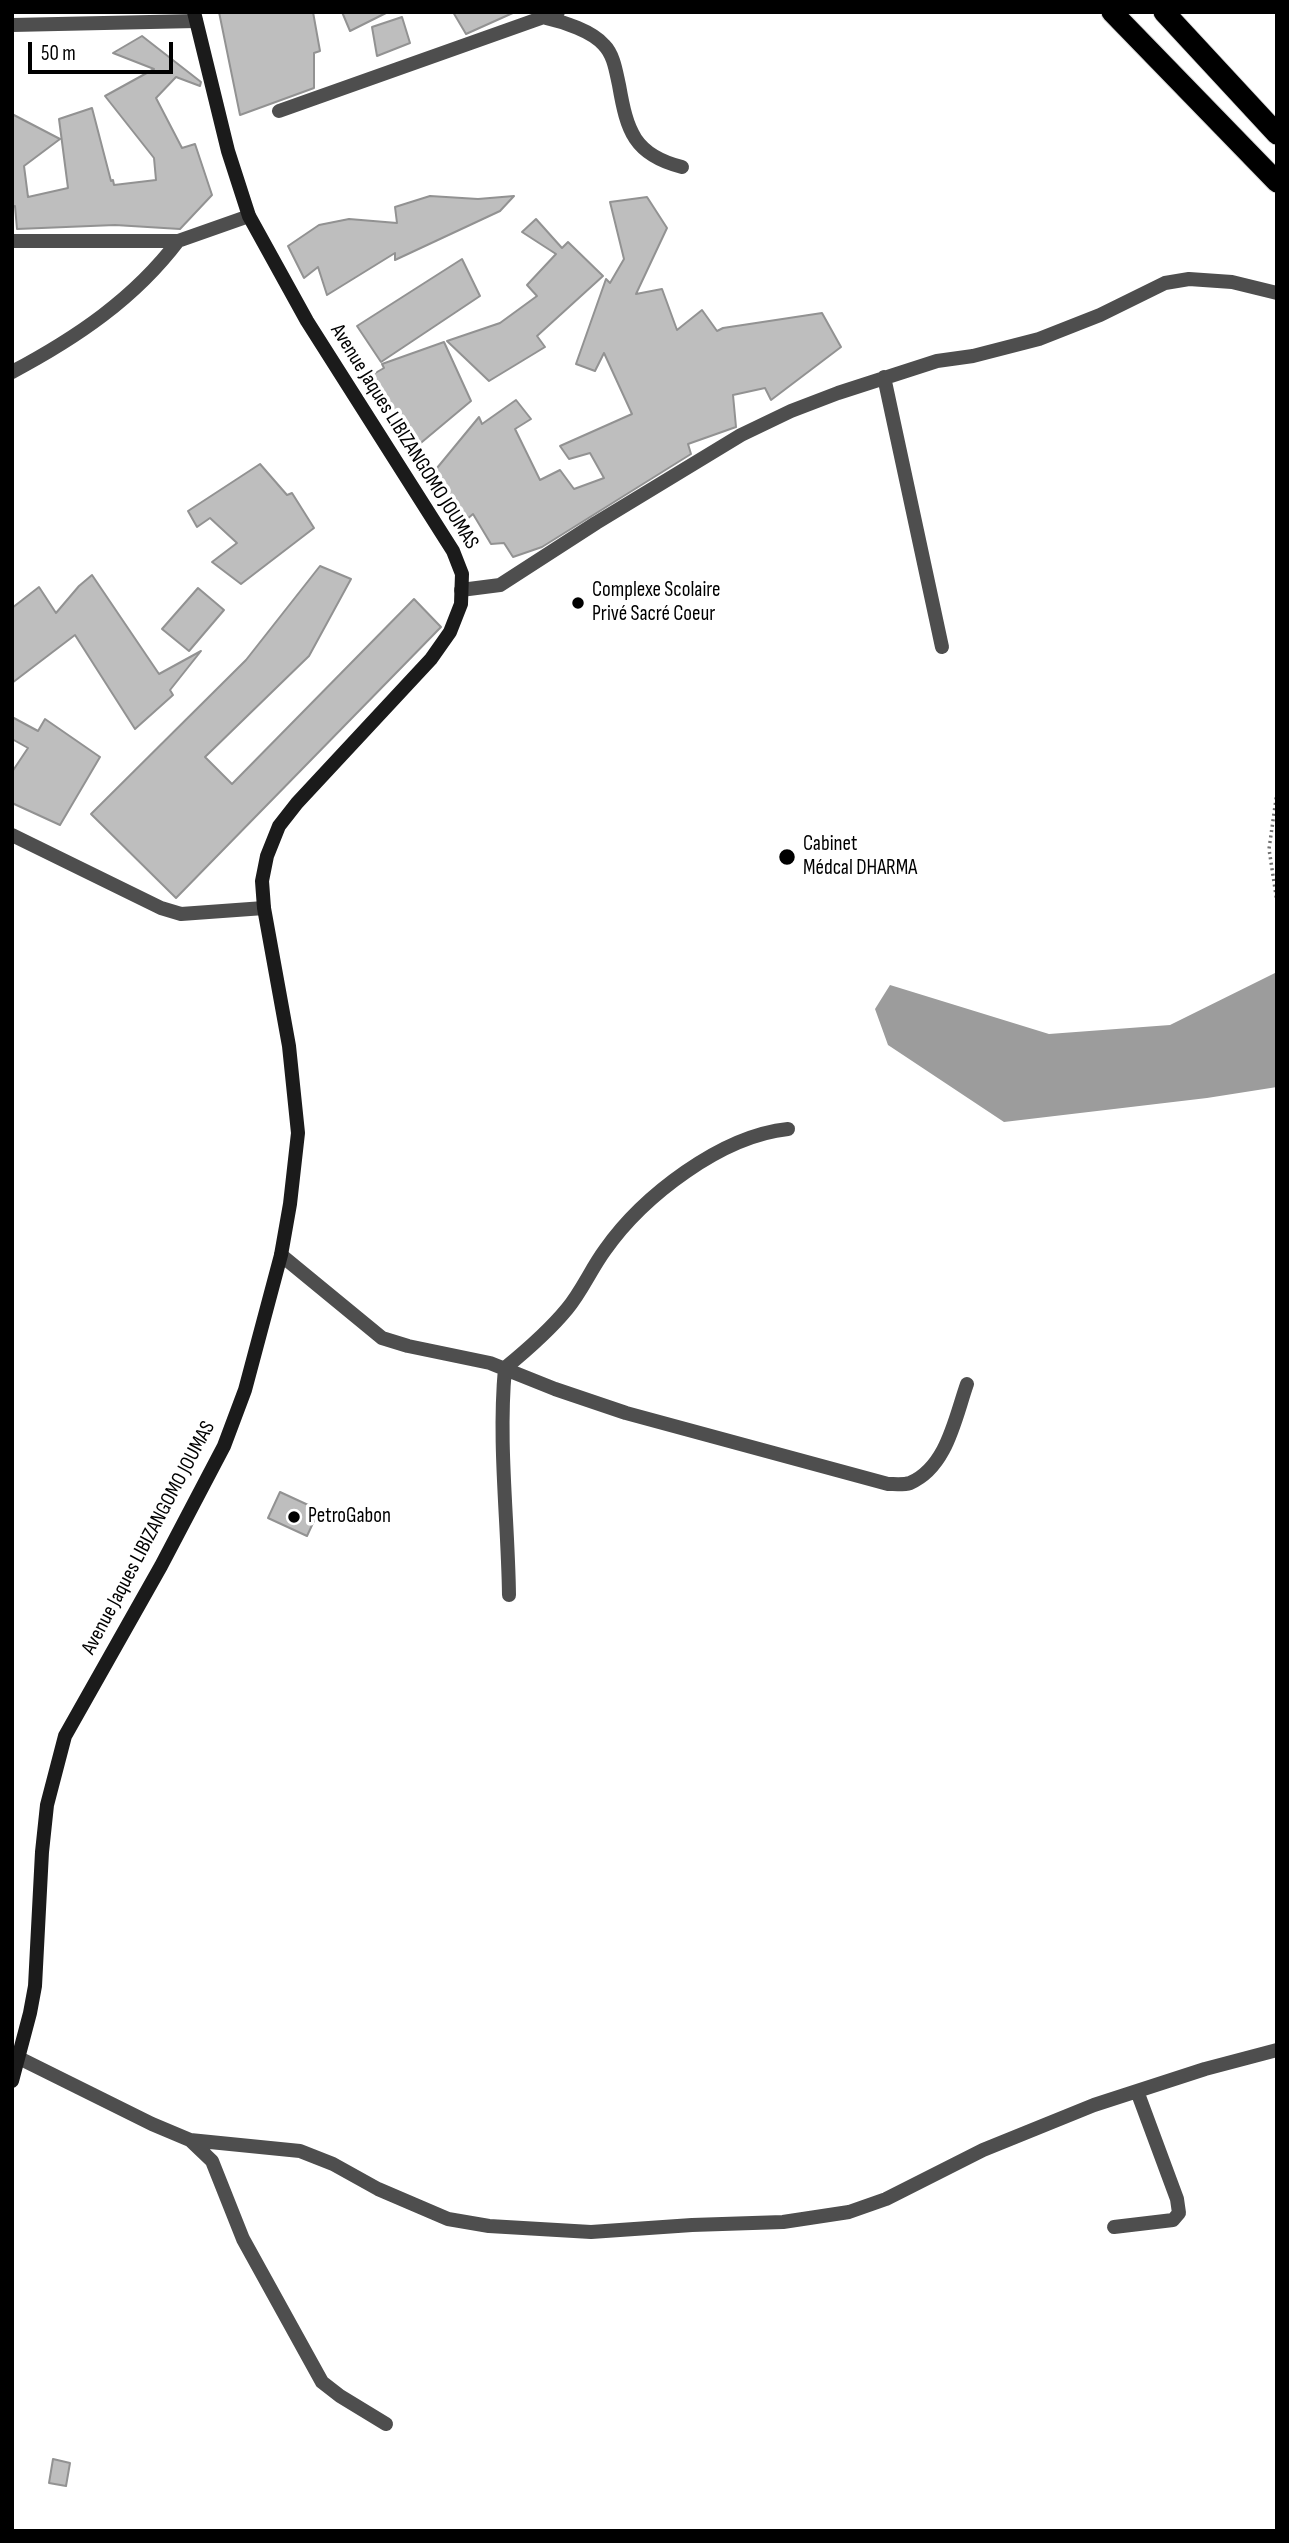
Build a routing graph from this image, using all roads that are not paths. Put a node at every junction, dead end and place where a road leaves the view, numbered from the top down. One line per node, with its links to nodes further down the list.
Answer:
1 (1112, 12): 9 (highway)
2 (1164, 12): 7 (highway)
3 (552, 15): 6 (street); 8 (street)
4 (195, 16): 5 (street); 10 (main road, Avenue Jaques LIBIZANGOMO JOUMAS)
5 (12, 25)
6 (279, 111)
7 (1277, 134)
8 (682, 167)
9 (1277, 183)
10 (249, 216): 12 (street); 16 (main road, Avenue Jaques LIBIZANGOMO JOUMAS)
11 (12, 241): 12 (street)
12 (178, 241): 14 (street)
13 (1277, 293): 15 (street)
14 (12, 372)
15 (884, 377): 16 (street); 17 (street)
16 (461, 590): 19 (main road, Avenue Jaques LIBIZANGOMO JOUMAS)
17 (942, 647)
18 (12, 835): 19 (street)
19 (264, 908): 21 (main road, Avenue Jaques LIBIZANGOMO JOUMAS)
20 (788, 1129): 22 (street)
21 (281, 1255): 22 (street); 26 (main road, Avenue Jaques LIBIZANGOMO JOUMAS)
22 (505, 1368): 23 (street); 24 (street)
23 (967, 1384)
24 (509, 1595)
25 (1277, 2050): 28 (street)
26 (19, 2058): 27 (main road, Avenue Jaques LIBIZANGOMO JOUMAS); 29 (street)
27 (12, 2081)
28 (1137, 2091): 29 (street); 30 (street)
29 (190, 2140): 31 (street)
30 (1114, 2227)
31 (386, 2424)

